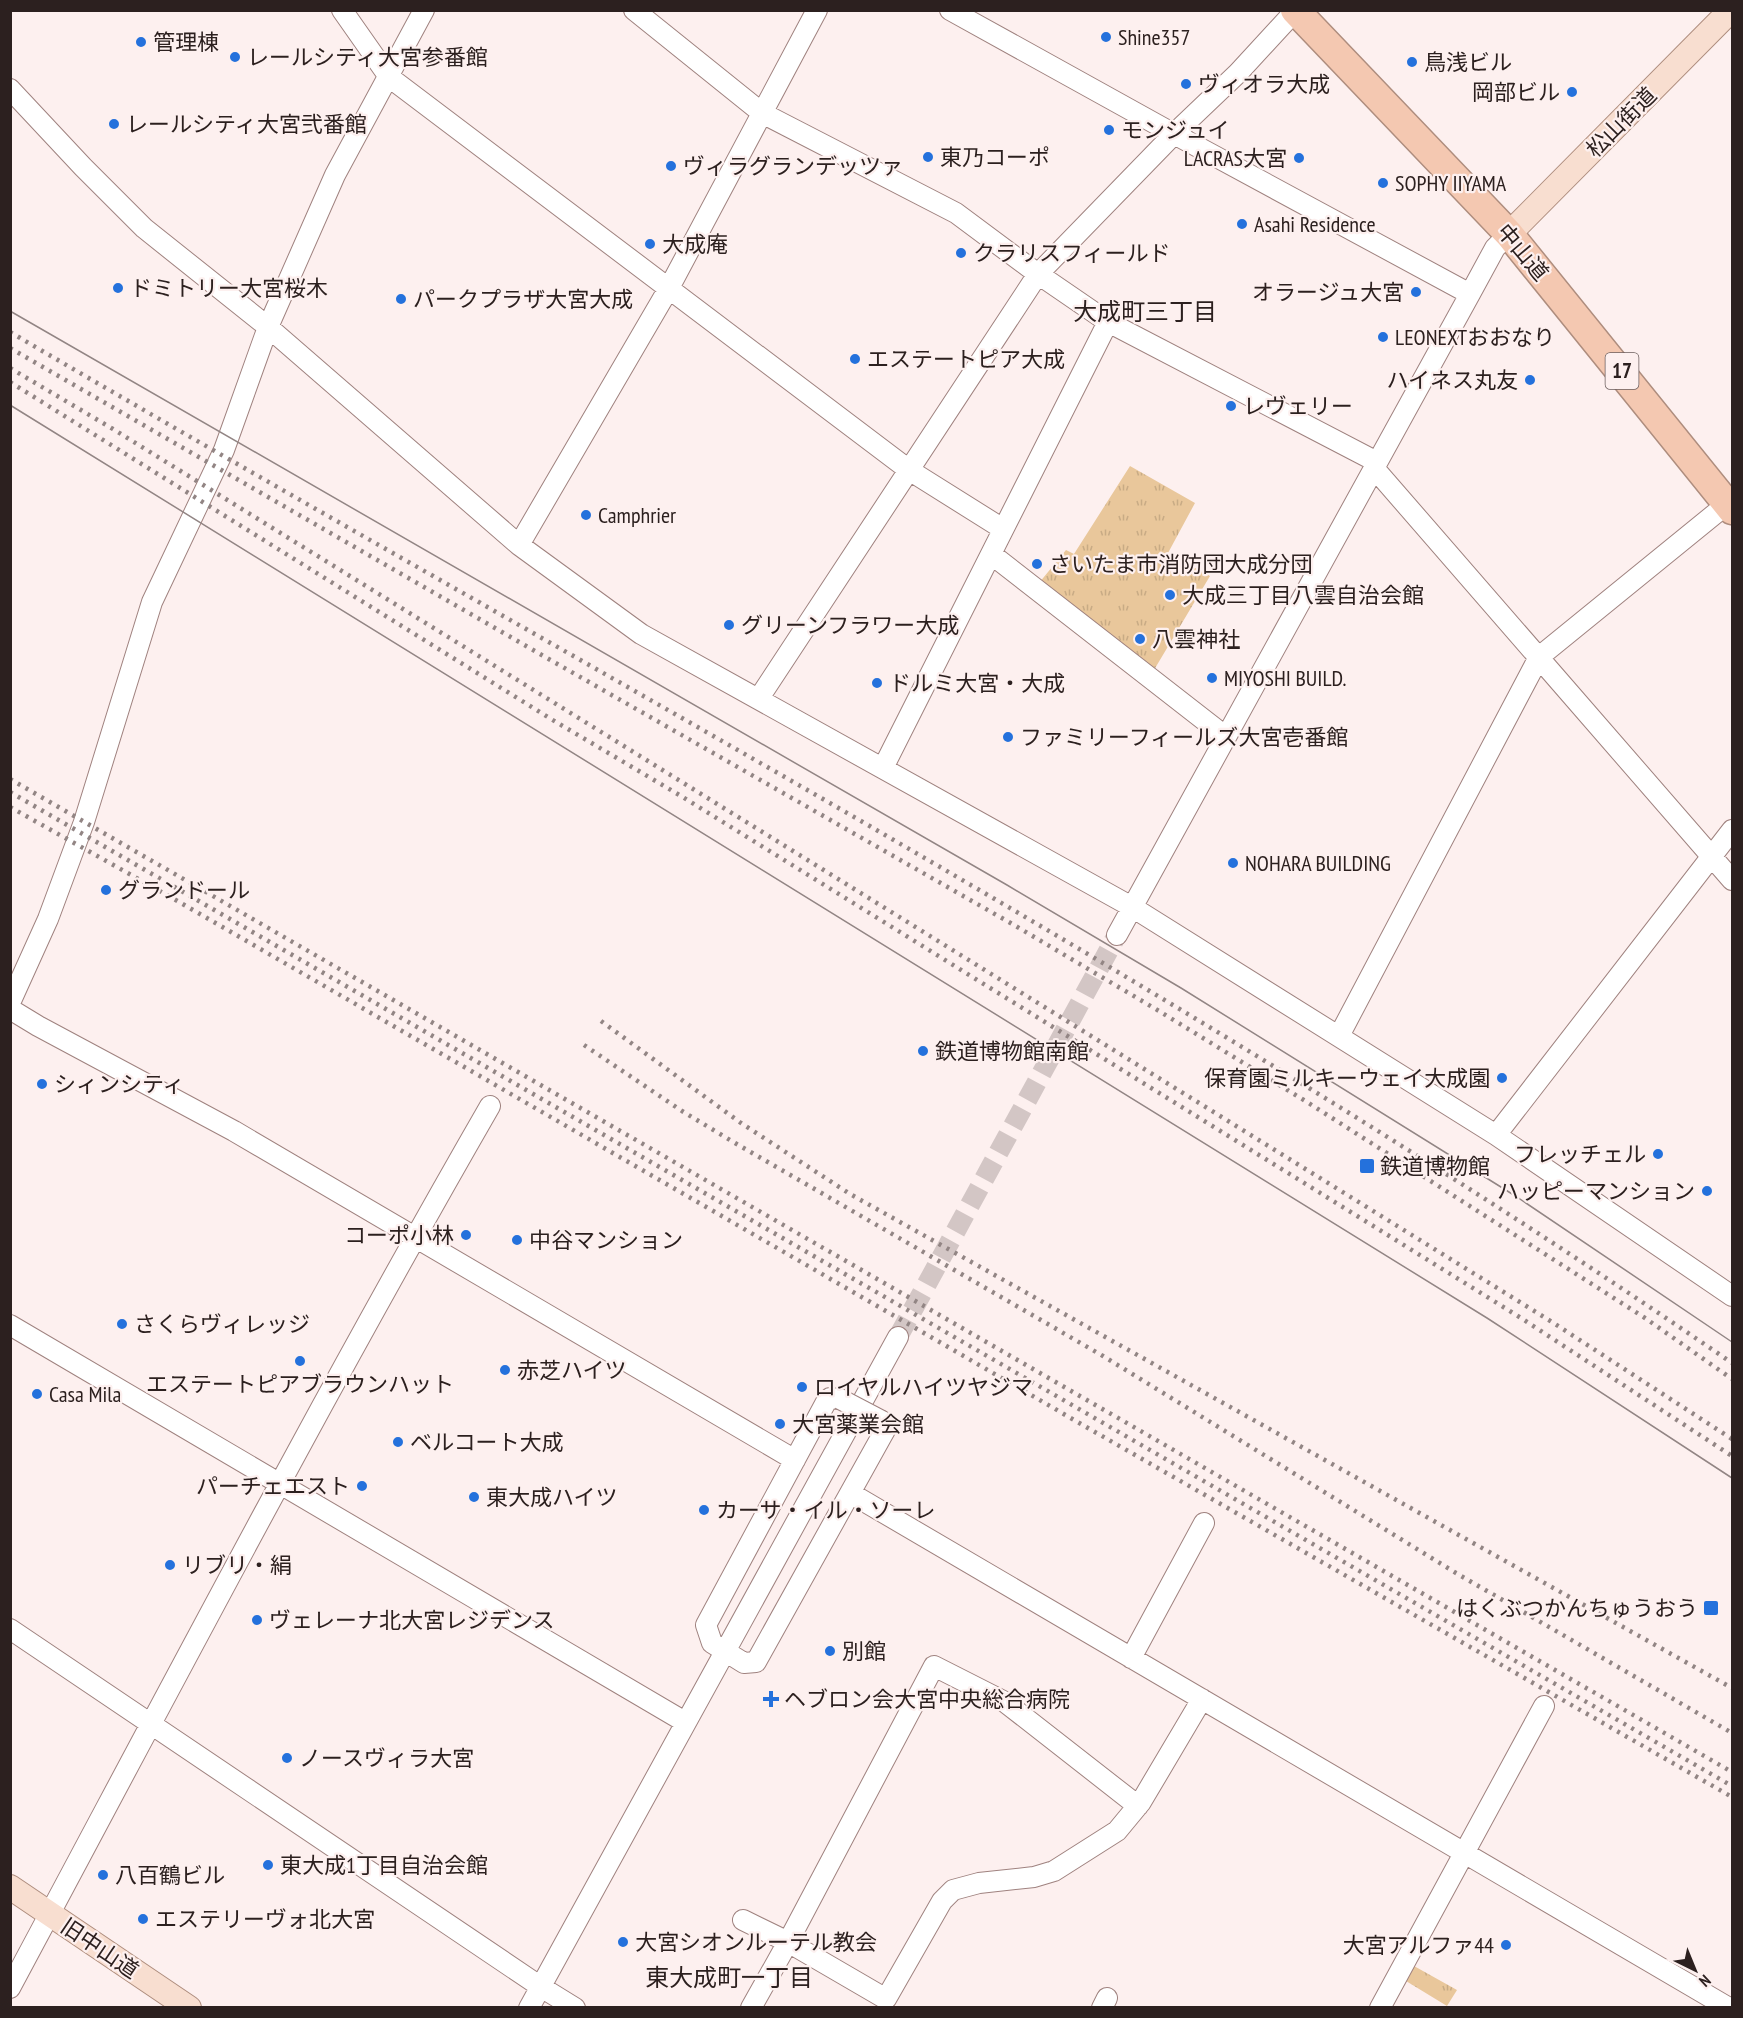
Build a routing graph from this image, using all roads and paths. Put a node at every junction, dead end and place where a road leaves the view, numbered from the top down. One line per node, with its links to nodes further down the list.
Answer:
1 (342, 10): 8 (street)
2 (424, 10): 8 (street)
3 (634, 10): 10 (street)
4 (817, 10): 10 (street)
5 (950, 10): 11 (street)
6 (1731, 10): 12 (main road, 松山街道)
7 (1296, 11): 11 (street); 12 (highway, 中山道 / 17)
8 (389, 77): 14 (street); 17 (street)
9 (10, 89): 17 (street)
10 (762, 113): 13 (street); 14 (street)
11 (1174, 134): 13 (street); 15 (street)
12 (1509, 234): 15 (street); 20 (highway, 中山道 / 17)
13 (1038, 274): 16 (street); 19 (street)
14 (669, 288): 19 (street); 22 (street)
15 (1470, 294): 18 (street)
16 (1108, 322): 18 (street); 21 (street)
17 (268, 327): 22 (street); 33 (street)
18 (1376, 465): 24 (street); 26 (street)
19 (909, 470): 21 (street); 25 (street)
20 (1731, 505): 24 (street)
21 (1003, 529): 23 (street)
22 (519, 545): 25 (street)
23 (991, 554): 26 (street); 27 (street)
24 (1539, 657): 29 (street); 35 (street)
25 (759, 698): 27 (street)
26 (1226, 737): 31 (street)
27 (883, 768): 31 (street)
28 (1732, 830): 29 (street)
29 (1712, 856): 30 (street); 37 (street)
30 (1732, 880)
31 (1132, 907): 32 (street); 35 (street)
32 (1117, 935)
33 (10, 1003)
34 (10, 1010): 38 (street)
35 (1339, 1036): 37 (street)
36 (490, 1106): 38 (street)
37 (1496, 1135): 39 (street)
38 (416, 1236): 42 (street); 43 (street)
39 (1732, 1296)
40 (10, 1325): 43 (street)
41 (898, 1337): 47 (street)
42 (795, 1460): 44 (street, bridge); 47 (street)
43 (279, 1483): 51 (street); 52 (street)
44 (850, 1494): 47 (street); 48 (street)
45 (1204, 1523): 48 (street)
46 (10, 1629): 52 (street)
47 (726, 1652): 51 (street)
48 (1131, 1658): 49 (street)
49 (1202, 1699): 53 (street); 54 (street)
50 (1544, 1706): 54 (street)
51 (686, 1722): 59 (street)
52 (152, 1724): 56 (street); 59 (street)
53 (1138, 1806): 58 (street); 58 (street)
54 (1464, 1853): 65 (street); 66 (street)
55 (10, 1887): 56 (main road, 旧中山道)
56 (50, 1914): 60 (street); 61 (main road, 旧中山道)
57 (744, 1920): 58 (street)
58 (788, 1942): 64 (street)
59 (541, 1987): 62 (street); 63 (street)
60 (10, 1988)
61 (189, 2007)
62 (529, 2007)
63 (575, 2007)
64 (751, 2007)
65 (1380, 2007)
66 (1729, 2007)

